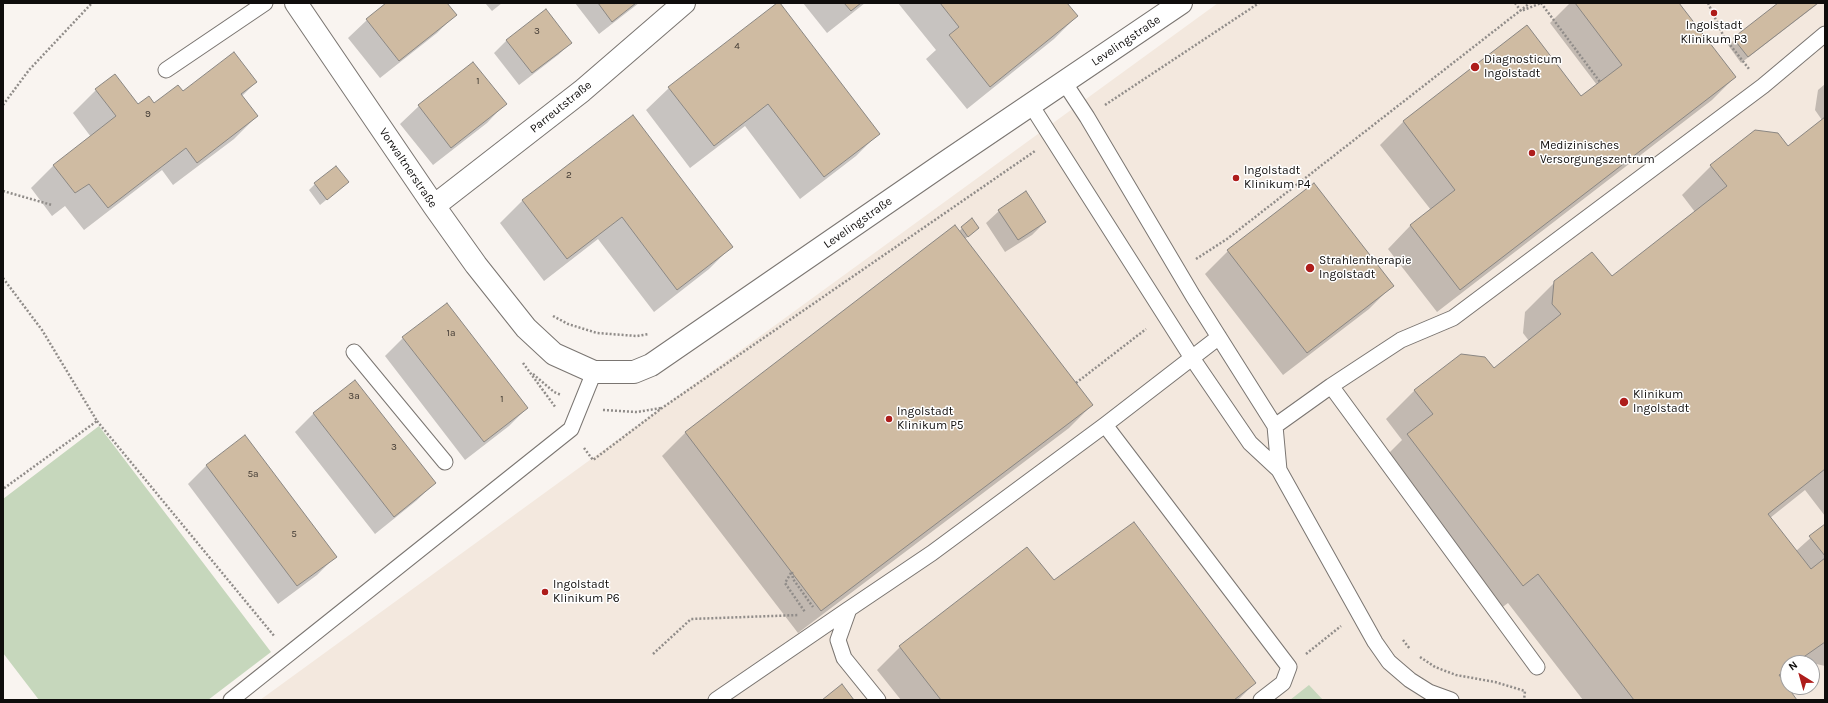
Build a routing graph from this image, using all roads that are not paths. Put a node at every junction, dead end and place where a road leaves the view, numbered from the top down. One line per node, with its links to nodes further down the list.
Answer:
1 (265, 3): 6 (lane)
2 (296, 3): 9 (street, Vorwaltnerstraße)
3 (684, 3): 9 (street, Parreutstraße)
4 (1181, 3): 7 (street, Levelingstraße)
5 (1825, 34): 15 (lane)
6 (166, 70)
7 (1064, 82): 8 (street, Levelingstraße); 11 (lane)
8 (1031, 105): 13 (lane); 14 (street, Levelingstraße)
9 (434, 206): 10 (street, Vorwaltnerstraße)
10 (526, 328): 14 (street, Levelingstraße)
11 (1219, 337): 13 (lane); 17 (lane)
12 (354, 352): 18 (lane)
13 (1192, 358): 16 (lane); 19 (lane)
14 (594, 372): 24 (lane)
15 (1331, 386): 17 (lane); 23 (lane)
16 (1105, 425): 20 (lane); 27 (lane)
17 (1275, 426): 19 (lane)
18 (445, 462)
19 (1279, 470): 28 (lane)
20 (849, 608): 21 (lane); 22 (lane)
21 (818, 629): 22 (lane); 25 (lane)
22 (838, 640): 26 (lane)
23 (1538, 667)
24 (231, 700)
25 (716, 700)
26 (878, 700)
27 (1261, 700)
28 (1451, 700)

